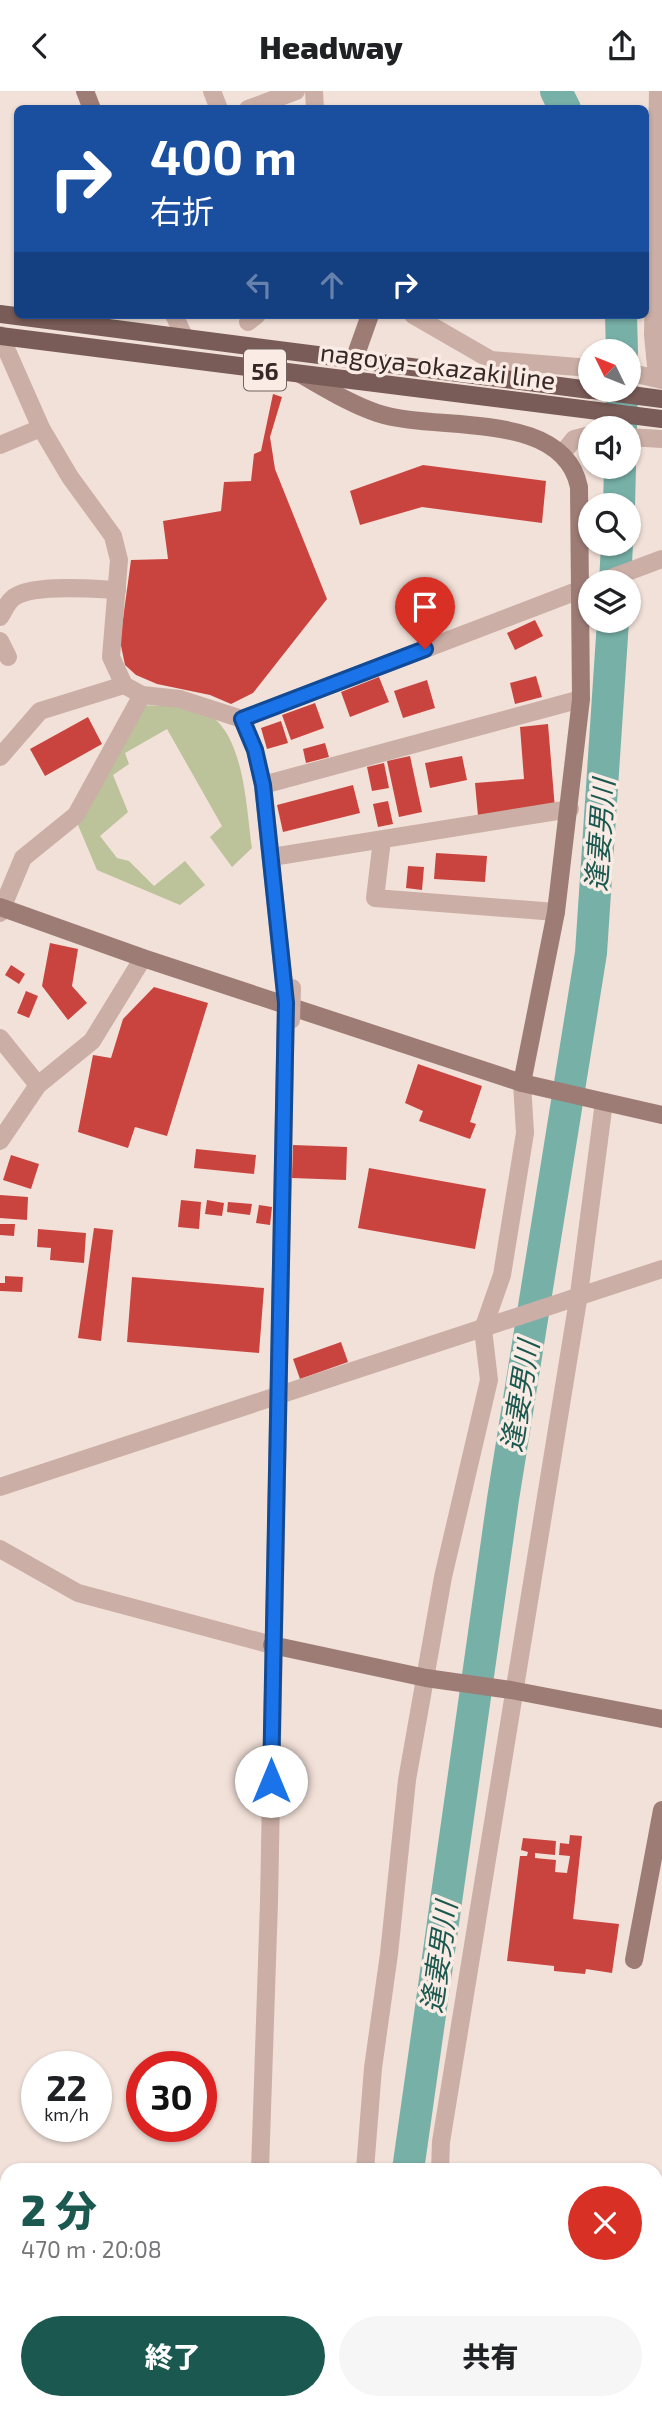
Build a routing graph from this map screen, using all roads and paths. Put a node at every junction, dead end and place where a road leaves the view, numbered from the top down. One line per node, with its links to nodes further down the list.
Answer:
1 (296, 91): 3 (street)
2 (658, 91): 13 (street)
3 (259, 105)
4 (42, 319): 9 (main road, nagoya-okazaki line / 56)
5 (176, 319): 9 (street)
6 (369, 319): 10 (street)
7 (420, 319): 11 (street)
8 (0, 335): 12 (main road, nagoya-okazaki line / 56); 18 (street)
9 (184, 336): 10 (main road, nagoya-okazaki line / 56)
10 (354, 360): 14 (main road, nagoya-okazaki line / 56)
11 (578, 366)
12 (300, 374): 17 (main road, nagoya-okazaki line / 56); 23 (street)
13 (656, 377)
14 (578, 388)
15 (641, 396): 16 (main road, nagoya-okazaki line / 56)
16 (662, 399)
17 (662, 419)
18 (41, 429): 22 (street); 27 (street)
19 (578, 438): 23 (street)
20 (641, 438): 21 (street)
21 (660, 440)
22 (0, 445)
23 (562, 454): 25 (street)
24 (659, 560): 26 (street)
25 (588, 570)
26 (632, 570)
27 (117, 590): 29 (street); 31 (street)
28 (578, 591): 34 (street)
29 (0, 617)
30 (586, 633): 33 (street)
31 (124, 685): 32 (street); 35 (street)
32 (142, 695): 34 (street); 40 (street)
33 (581, 699): 36 (street); 37 (street)
34 (242, 719): 36 (street)
35 (0, 757)
36 (263, 785): 39 (street)
37 (570, 809): 38 (street); 41 (street)
38 (382, 840): 39 (street); 41 (street)
39 (272, 857): 43 (street)
40 (1, 909): 42 (street)
41 (556, 912): 45 (street)
42 (143, 958): 43 (street); 46 (street)
43 (290, 1004): 45 (street); 53 (street)
44 (0, 1038): 46 (street)
45 (528, 1084): 47 (street); 52 (street)
46 (38, 1085): 49 (street)
47 (602, 1101): 48 (street); 51 (street)
48 (662, 1115)
49 (0, 1141)
50 (662, 1269): 51 (street)
51 (575, 1296): 52 (street); 58 (street)
52 (486, 1327): 53 (street); 57 (street)
53 (278, 1396): 54 (street); 56 (street)
54 (0, 1487)
55 (0, 1549): 56 (street)
56 (272, 1645): 57 (street); 62 (street)
57 (430, 1679): 58 (street); 63 (street)
58 (514, 1690): 59 (street); 64 (street)
59 (662, 1719)
60 (662, 1809): 61 (street)
61 (634, 1961)
62 (260, 2163)
63 (366, 2163)
64 (440, 2163)

